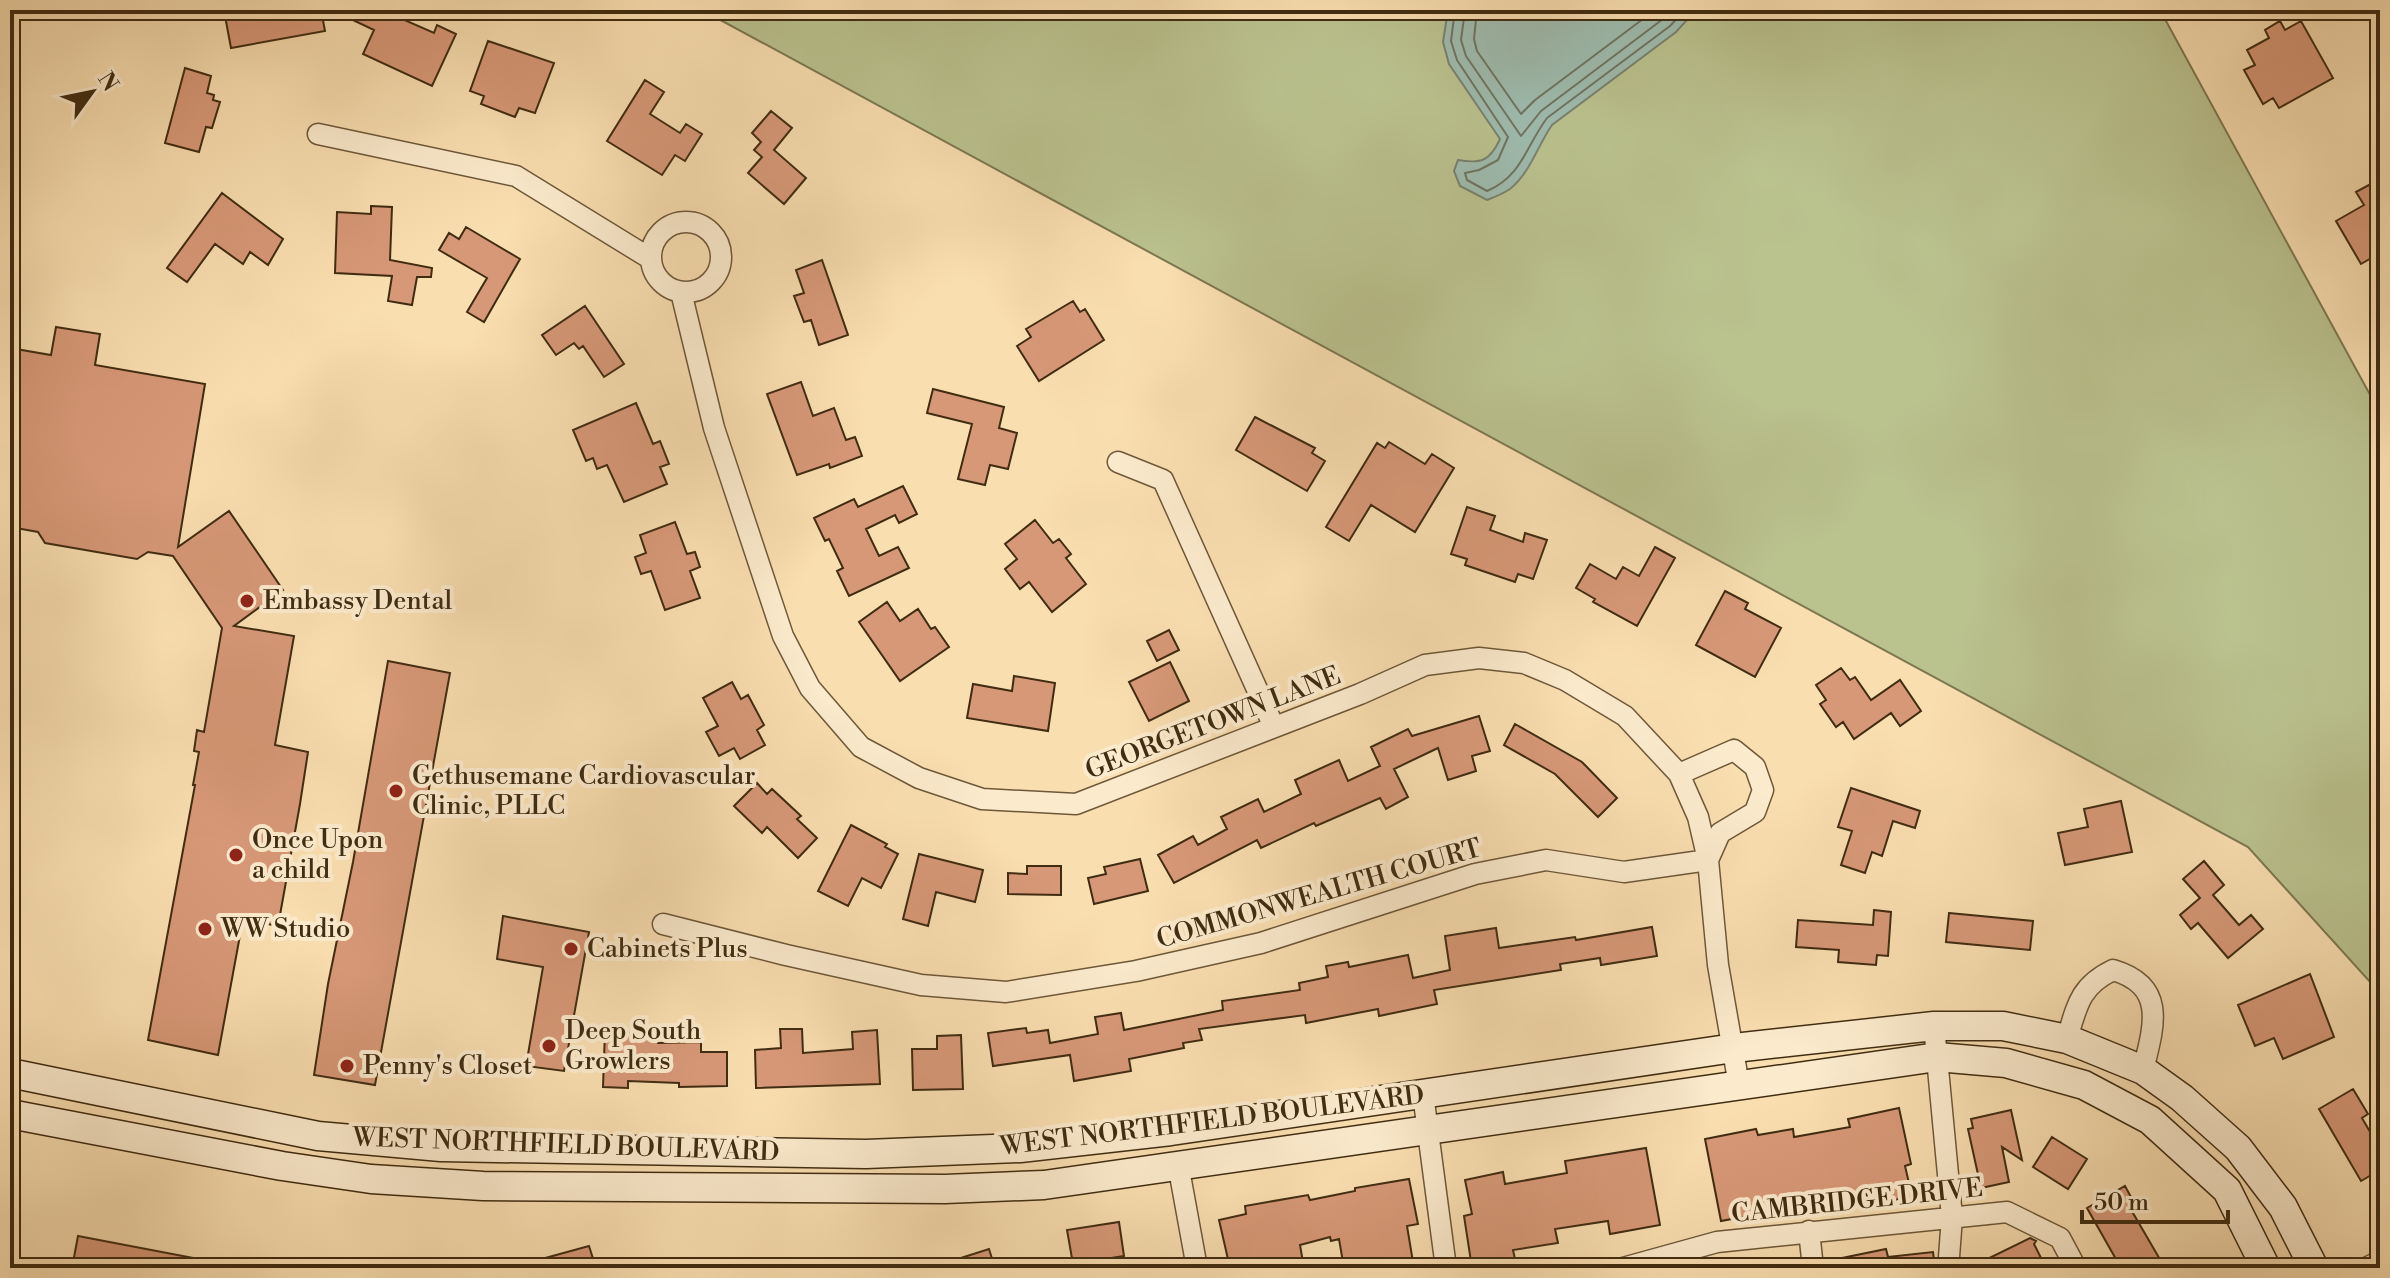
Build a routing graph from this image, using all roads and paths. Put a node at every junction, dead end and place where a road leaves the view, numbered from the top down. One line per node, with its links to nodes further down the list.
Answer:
1 (318, 134): 2 (street)
2 (651, 259): 3 (street); 3 (street)
3 (681, 292): 5 (street, GEORGETOWN LANE)
4 (1118, 462): 5 (street)
5 (1274, 727): 6 (street, GEORGETOWN LANE)
6 (1679, 774): 7 (street, GEORGETOWN LANE); 7 (street)
7 (1708, 860): 8 (street, COMMONWEALTH COURT); 11 (street, GEORGETOWN LANE)
8 (663, 924)
9 (1934, 1026): 10 (main road, WEST NORTHFIELD BOULEVARD); 11 (main road, WEST NORTHFIELD BOULEVARD); 12 (street)
10 (2067, 1039): 13 (main road, WEST NORTHFIELD BOULEVARD); 13 (street)
11 (1734, 1048): 15 (street, GEORGETOWN LANE); 16 (main road, WEST NORTHFIELD BOULEVARD)
12 (1937, 1057): 15 (main road, WEST NORTHFIELD BOULEVARD); 22 (street); 31 (main road, WEST NORTHFIELD BOULEVARD)
13 (2143, 1070): 32 (main road, WEST NORTHFIELD BOULEVARD)
14 (10, 1073): 19 (main road, WEST NORTHFIELD BOULEVARD)
15 (1739, 1085): 18 (main road, WEST NORTHFIELD BOULEVARD)
16 (1423, 1094): 18 (street); 19 (main road, WEST NORTHFIELD BOULEVARD)
17 (10, 1114): 21 (main road, WEST NORTHFIELD BOULEVARD)
18 (1428, 1131): 20 (main road, WEST NORTHFIELD BOULEVARD); 26 (street)
19 (898, 1153): 21 (main road)
20 (1178, 1164): 21 (main road, WEST NORTHFIELD BOULEVARD); 25 (street)
21 (898, 1189)
22 (1952, 1217): 23 (street, CAMBRIDGE DRIVE); 29 (street); 30 (street, CAMBRIDGE DRIVE)
23 (1809, 1231): 27 (street, CAMBRIDGE DRIVE); 28 (street)
24 (2380, 1261): 33 (street)
25 (1197, 1268)
26 (1446, 1268)
27 (1623, 1268)
28 (1813, 1268)
29 (1951, 1268)
30 (2076, 1268)
31 (2266, 1268)
32 (2314, 1268)
33 (2366, 1268)

